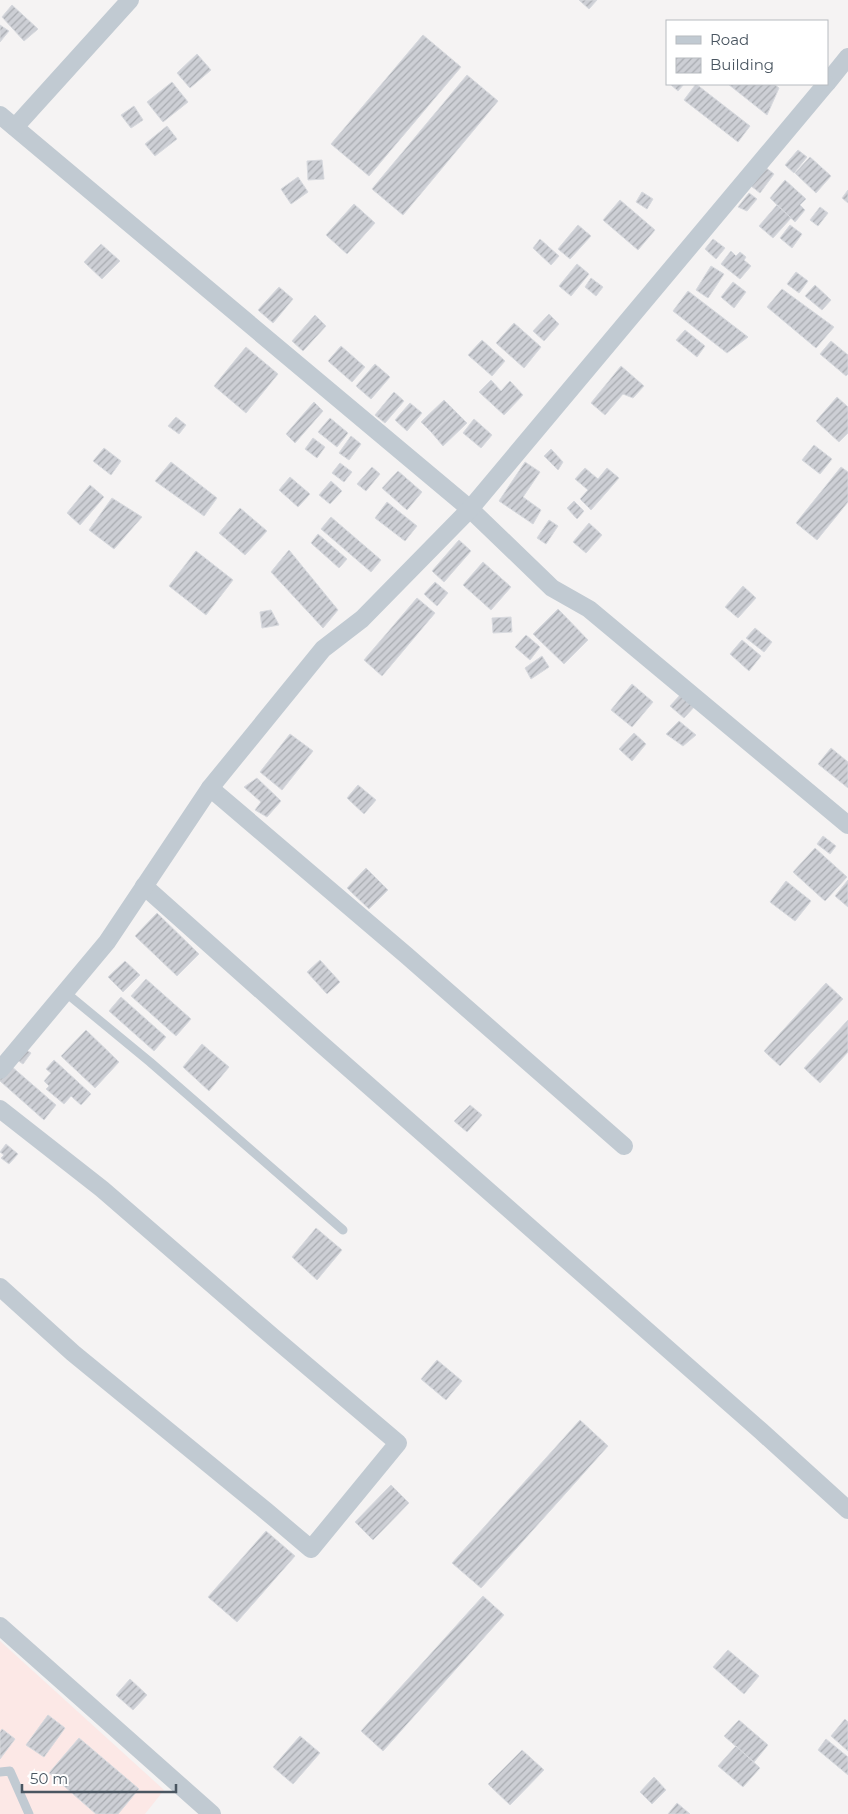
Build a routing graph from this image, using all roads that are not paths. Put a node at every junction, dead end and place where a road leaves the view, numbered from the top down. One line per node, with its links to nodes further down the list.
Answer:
1 (130, 0): 6 (street)
2 (848, 57): 3 (street)
3 (828, 81)
4 (824, 85): 7 (street)
5 (0, 115): 6 (street)
6 (15, 127): 7 (street)
7 (470, 509): 8 (street); 9 (street)
8 (210, 788): 10 (street); 14 (street)
9 (848, 825)
10 (144, 886): 11 (street); 17 (street)
11 (64, 992): 12 (street); 15 (lane)
12 (0, 1070)
13 (0, 1109): 16 (street)
14 (624, 1146)
15 (343, 1230)
16 (0, 1287)
17 (848, 1510)
18 (0, 1626): 21 (street)
19 (0, 1772): 20 (lane)
20 (29, 1814)
21 (212, 1814)

